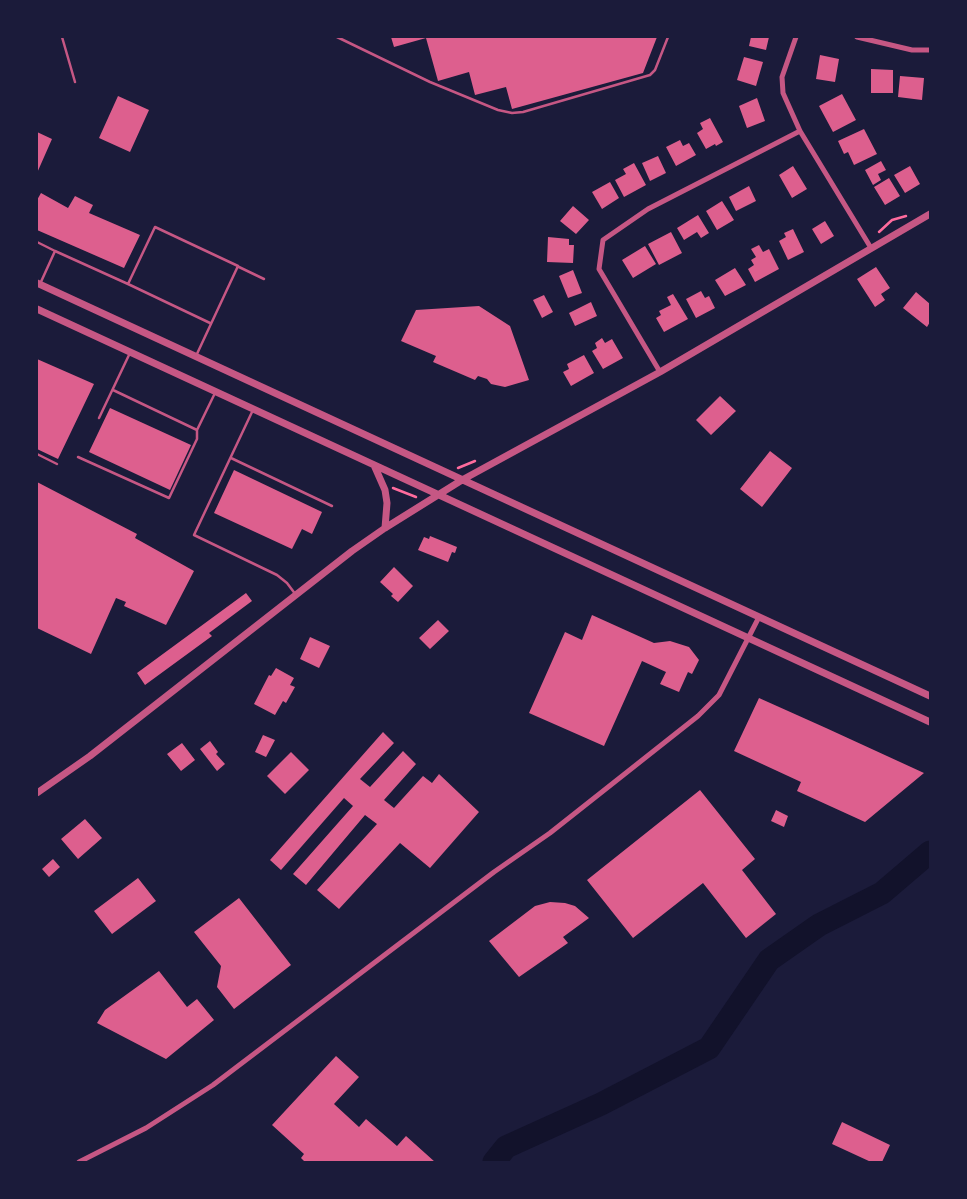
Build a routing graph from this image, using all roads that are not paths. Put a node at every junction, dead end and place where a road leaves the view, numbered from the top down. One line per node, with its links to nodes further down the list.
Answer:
1 (62, 37): 7 (lane)
2 (337, 37): 3 (lane)
3 (668, 37)
4 (796, 37): 8 (street)
5 (857, 37): 6 (street)
6 (930, 50)
7 (75, 82)
8 (800, 131): 11 (street); 21 (street)
9 (930, 214): 11 (street)
10 (37, 242): 12 (lane)
11 (871, 248): 21 (street)
12 (55, 251): 15 (lane); 16 (lane)
13 (238, 266): 14 (lane); 16 (lane); 18 (lane)
14 (264, 279)
15 (38, 283): 20 (street)
16 (128, 284): 18 (lane)
17 (37, 309): 19 (street)
18 (212, 324): 20 (lane)
19 (131, 352): 22 (lane); 23 (street)
20 (197, 356): 32 (street)
21 (660, 372): 32 (street)
22 (113, 390): 25 (lane); 26 (lane)
23 (216, 392): 24 (street); 26 (lane)
24 (253, 409): 29 (lane); 31 (street)
25 (99, 418)
26 (197, 430): 28 (lane)
27 (37, 454): 30 (lane)
28 (78, 457)
29 (231, 458): 34 (lane); 36 (lane)
30 (57, 464)
31 (373, 464): 33 (street); 35 (street)
32 (462, 480): 33 (street); 37 (street)
33 (439, 493): 35 (street); 38 (street)
34 (332, 506)
35 (385, 527): 36 (street)
36 (297, 595): 41 (street)
37 (759, 617): 38 (street); 39 (street)
38 (748, 638): 40 (street); 42 (street)
39 (930, 696)
40 (930, 722)
41 (37, 793)
42 (79, 1162)

